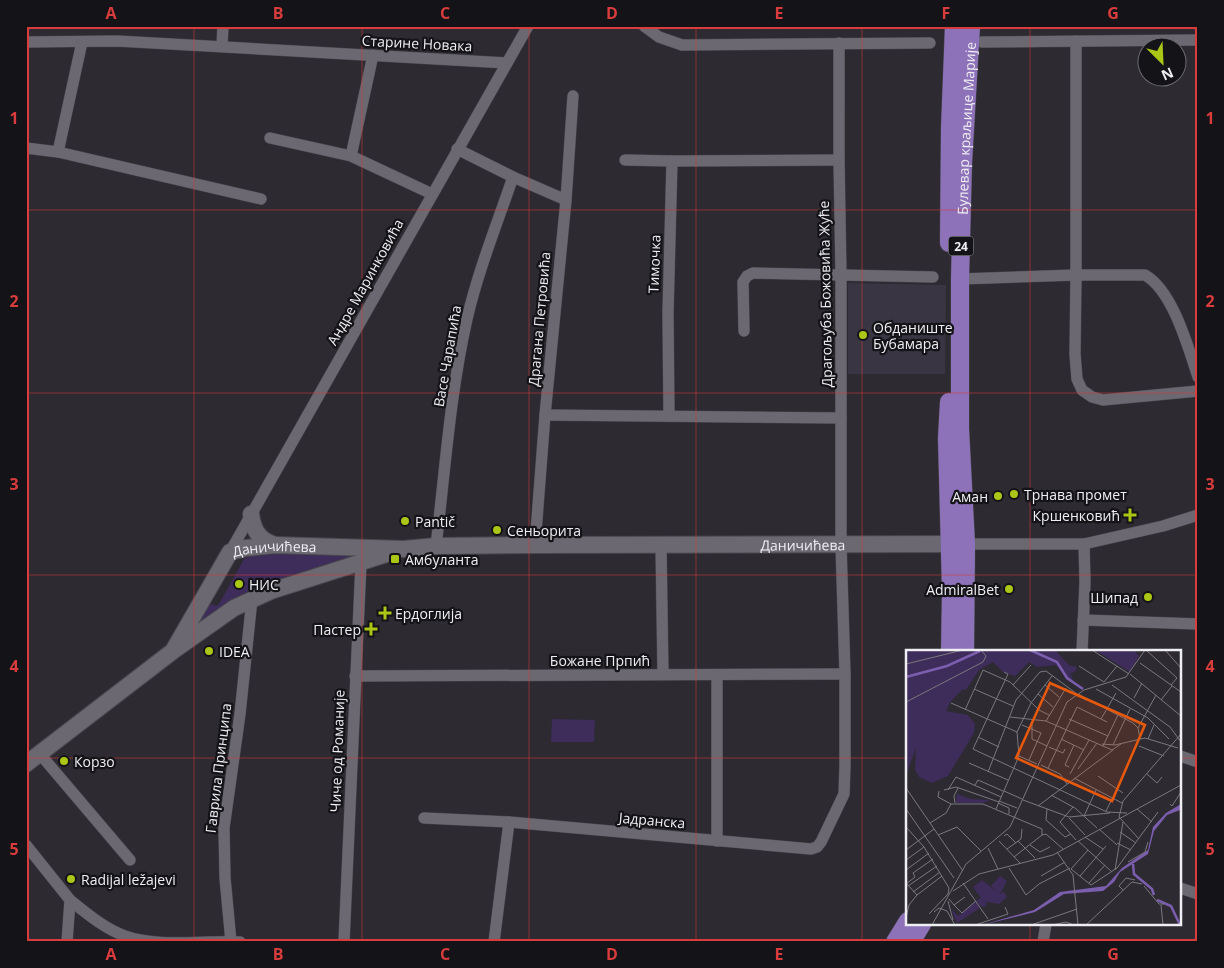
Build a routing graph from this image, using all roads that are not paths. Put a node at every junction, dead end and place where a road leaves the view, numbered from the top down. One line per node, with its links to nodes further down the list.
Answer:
1 (222, 26): 13 (street)
2 (528, 26): 15 (street, Андре Маринковића)
3 (644, 26): 11 (street)
4 (954, 26): 42 (main road, Булевар краљице Марије / 24)
5 (971, 26): 32 (main road, Булевар краљице Марије / 24)
6 (1198, 40): 7 (street)
7 (1076, 41): 10 (street); 30 (street)
8 (26, 42): 9 (street, Старине Новака)
9 (82, 42): 13 (street, Старине Новака); 20 (street)
10 (982, 42)
11 (839, 43): 12 (street); 23 (street, Драгољуба Божовића Жуће)
12 (930, 43)
13 (222, 46): 14 (street, Старине Новака)
14 (373, 55): 15 (street, Старине Новака); 21 (street)
15 (507, 63): 19 (street, Андре Маринковића)
16 (573, 96): 28 (street, Драгана Петровића)
17 (270, 138): 21 (street)
18 (26, 148): 20 (street)
19 (458, 149): 25 (street); 26 (street, Андре Маринковића)
20 (58, 152): 27 (street)
21 (351, 156): 26 (street)
22 (625, 160): 24 (street)
23 (838, 160): 24 (street); 29 (street, Драгољуба Божовића Жуће)
24 (672, 161): 37 (street, Тимочка)
25 (513, 177): 28 (street); 46 (street, Васе Чарапића)
26 (432, 194): 39 (street, Андре Маринковића)
27 (261, 199)
28 (566, 200): 36 (street, Драгана Петровића)
29 (842, 275): 31 (street); 33 (street); 38 (street, Драгољуба Божовића Жуће)
30 (1076, 275): 32 (street); 34 (street); 35 (street)
31 (933, 277)
32 (960, 279): 42 (main road, Булевар краљице Марије / 24)
33 (744, 332)
34 (1198, 377)
35 (1198, 391)
36 (545, 415): 37 (street); 47 (street, Драгана Петровића)
37 (669, 416): 38 (street)
38 (841, 418): 45 (street, Драгољуба Божовића Жуће)
39 (251, 514): 44 (street); 48 (street, Андре Маринковића)
40 (1198, 515): 43 (street, Даничићева)
41 (661, 544): 45 (street, Даничићева); 47 (street, Даничићева); 59 (street)
42 (958, 544): 43 (street, Даничићева); 45 (street, Даничићева); 55 (main road, Булевар краљице Марије / 24); 56 (main road, Булевар краљице Марије / 24)
43 (1084, 544): 52 (street)
44 (275, 545): 48 (street, Даничићева); 49 (street, Даничићева)
45 (841, 545): 60 (street, Драгољуба Божовића Жуће)
46 (436, 546): 47 (street, Даничићева); 49 (street, Даничићева)
47 (535, 546)
48 (230, 552): 51 (street, Даничићева)
49 (362, 555): 50 (street, Даничићева); 62 (street, Чиче од Романије)
50 (252, 599): 53 (street, Даничићева); 80 (street, Гаврила Принципа)
51 (192, 616): 53 (street); 58 (street, Даничићева)
52 (1083, 620): 54 (street); 57 (street)
53 (212, 624): 58 (street, Даничићева)
54 (1198, 624)
55 (950, 650)
56 (965, 650)
57 (1082, 650)
58 (173, 651): 63 (street, Даничићева)
59 (663, 674): 61 (street, Божане Прпић); 62 (street, Божане Прпић)
60 (845, 674): 61 (street, Божане Прпић); 67 (street, Драгољуба Божовића Жуће)
61 (717, 675): 70 (street)
62 (355, 676): 82 (street, Чиче од Романије)
63 (40, 754): 66 (street, Даничићева); 72 (street)
64 (1182, 757): 65 (street)
65 (1198, 762)
66 (26, 764)
67 (844, 794): 70 (street, Јадранска)
68 (424, 818): 69 (street, Јадранска)
69 (508, 822): 70 (street, Јадранска); 83 (street)
70 (717, 841)
71 (26, 845): 75 (street)
72 (130, 860)
73 (1182, 889): 74 (street)
74 (1198, 894)
75 (70, 900): 79 (street); 80 (street)
76 (906, 924): 84 (main road)
77 (921, 926): 85 (main road)
78 (1046, 926): 86 (street)
79 (67, 942)
80 (231, 942): 81 (street)
81 (240, 942)
82 (344, 942)
83 (494, 942)
84 (895, 942)
85 (911, 942)
86 (1043, 942)

